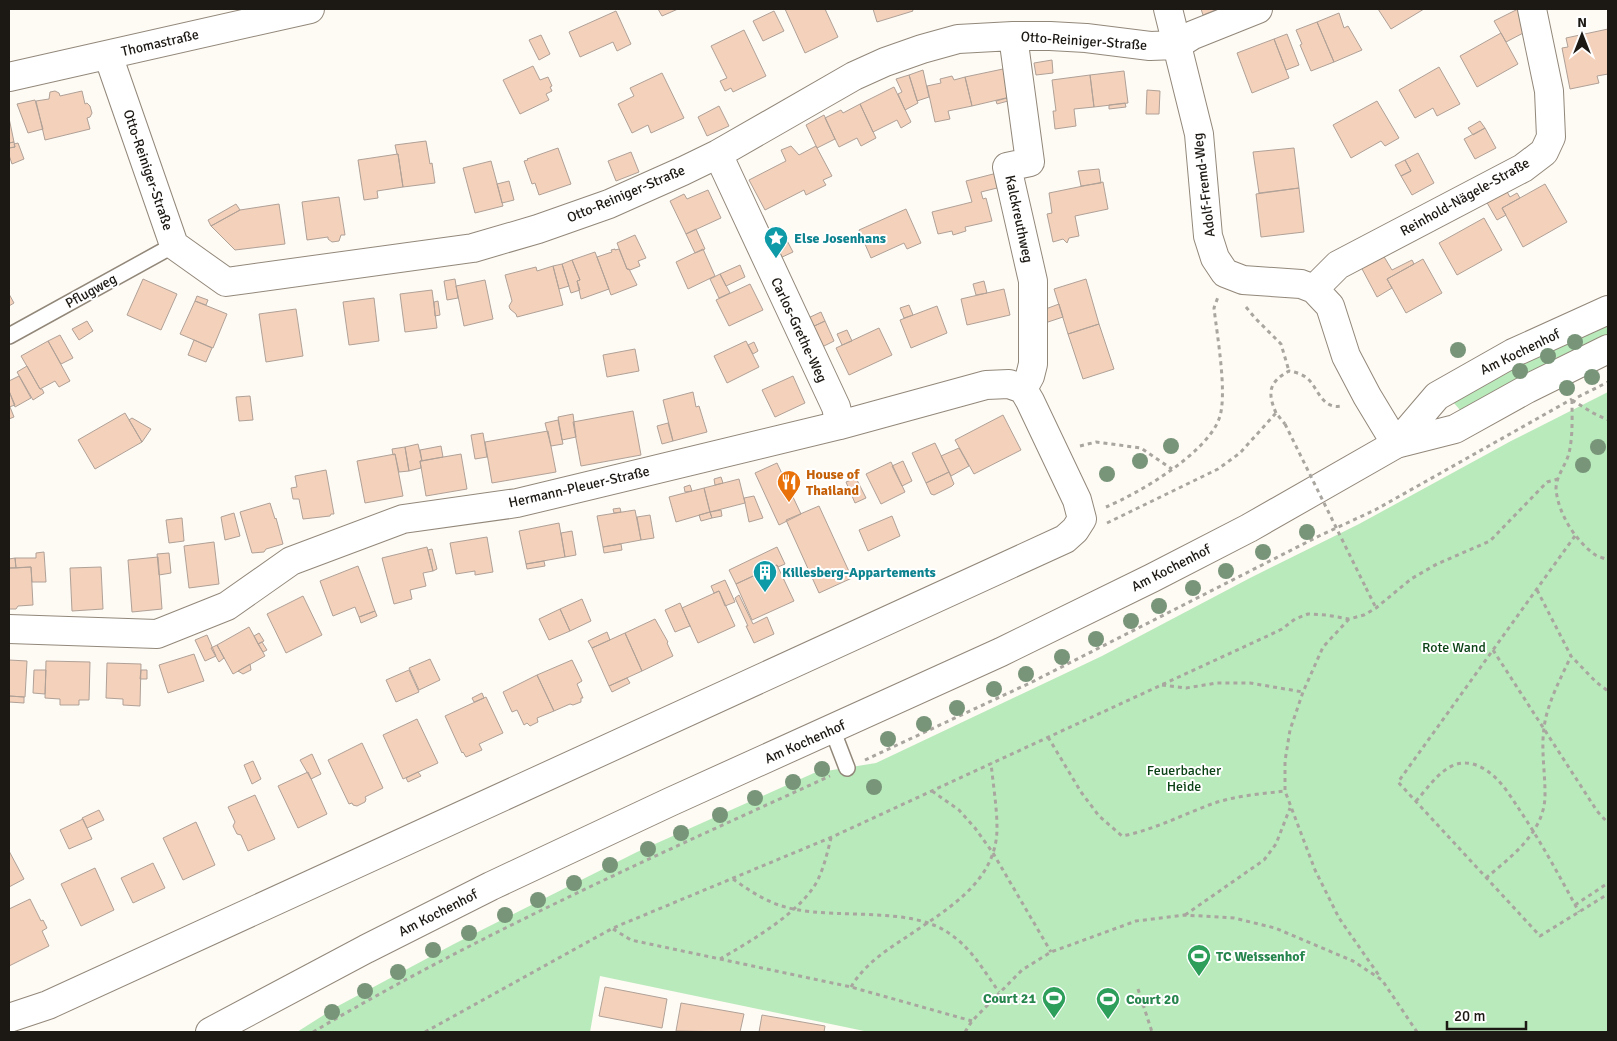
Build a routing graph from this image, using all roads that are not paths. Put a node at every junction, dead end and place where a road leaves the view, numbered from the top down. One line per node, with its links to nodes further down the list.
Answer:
1 (310, 9): 7 (street, Thomastraße)
2 (1168, 9): 6 (street, Adolf-Fremd-Weg)
3 (1258, 9): 6 (street, Otto-Reiniger-Straße)
4 (1532, 9): 11 (street, Reinhold-Nägele-Straße)
5 (1014, 36): 6 (street, Otto-Reiniger-Straße); 9 (street, Otto-Reiniger-Straße); 15 (street, Kalckreuthweg)
6 (1177, 45): 11 (street, Adolf-Fremd-Weg)
7 (108, 55): 8 (street, Thomastraße); 10 (street, Otto-Reiniger-Straße)
8 (9, 76)
9 (718, 154): 10 (street, Otto-Reiniger-Straße); 16 (street, Carlos-Grethe-Weg)
10 (174, 246): 13 (lane, Pflugweg)
11 (1314, 289): 17 (street)
12 (1608, 310): 17 (street, Am Kochenhof)
13 (9, 336)
14 (1608, 349): 17 (street, Am Kochenhof)
15 (1023, 389): 16 (street, Hermann-Pleuer-Straße); 21 (street)
16 (840, 425): 18 (street, Hermann-Pleuer-Straße)
17 (1396, 444): 19 (street, Am Kochenhof)
18 (9, 629)
19 (832, 730): 20 (lane); 22 (street, Am Kochenhof)
20 (847, 768)
21 (9, 1018)
22 (210, 1032)

